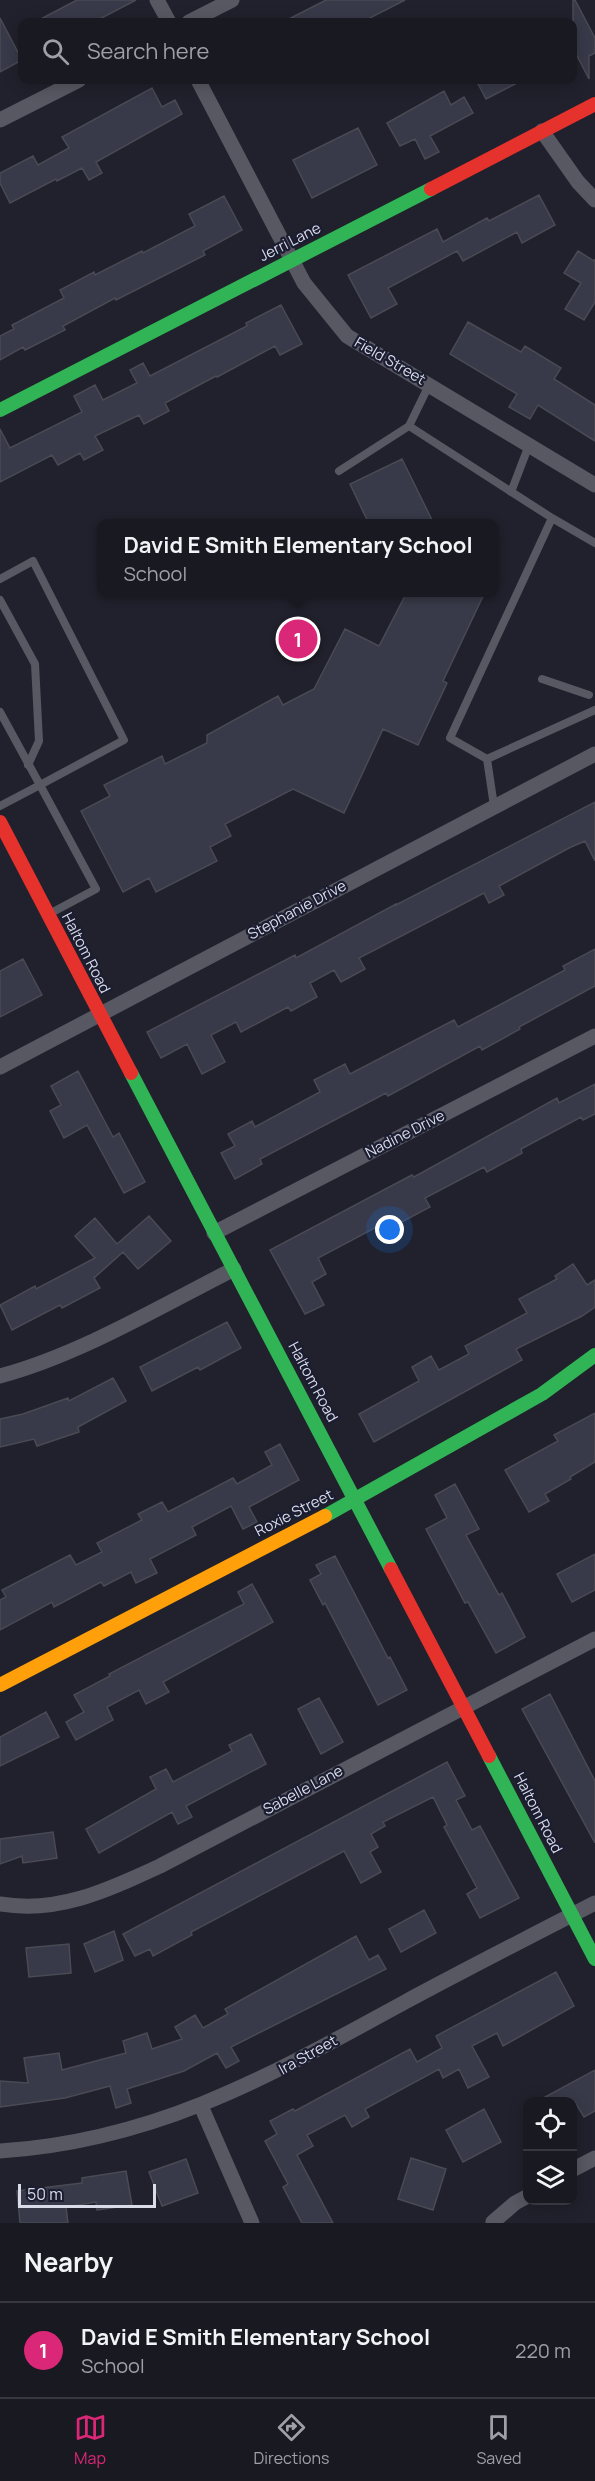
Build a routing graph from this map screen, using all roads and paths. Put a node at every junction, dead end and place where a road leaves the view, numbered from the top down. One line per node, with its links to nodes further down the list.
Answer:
1 (157, 0): 3 (street)
2 (232, 0): 4 (street)
3 (167, 18)
4 (197, 18)
5 (71, 84): 8 (street)
6 (200, 84): 11 (street, Field Street)
7 (595, 104): 9 (street, Jerri Lane)
8 (0, 120)
9 (542, 131): 10 (street); 11 (street, Jerri Lane)
10 (595, 200)
11 (292, 260): 12 (street, Field Street); 13 (street, Jerri Lane)
12 (429, 384): 14 (lane); 15 (street, Field Street)
13 (0, 410)
14 (409, 426): 16 (lane); 18 (lane)
15 (530, 444): 17 (street, Field Street); 18 (lane)
16 (339, 471)
17 (595, 485)
18 (511, 492): 19 (lane)
19 (552, 518): 20 (lane); 28 (lane)
20 (595, 543)
21 (0, 579): 30 (lane)
22 (0, 600): 29 (lane)
23 (542, 679): 24 (lane)
24 (589, 695)
25 (595, 710): 28 (lane)
26 (0, 712): 29 (lane)
27 (595, 754): 32 (street, Stephanie Drive)
28 (487, 759): 32 (lane)
29 (28, 765): 30 (lane)
30 (40, 785): 31 (lane); 34 (lane)
31 (0, 806)
32 (495, 806): 35 (street, Stephanie Drive)
33 (0, 822): 34 (street, Haltom Road)
34 (48, 915): 35 (street, Haltom Road)
35 (100, 1015): 37 (street, Stephanie Drive); 38 (street, Haltom Road)
36 (595, 1036): 38 (street, Nadine Drive)
37 (0, 1067)
38 (214, 1233): 39 (street, Haltom Road)
39 (234, 1269): 41 (street); 42 (street, Haltom Road)
40 (595, 1355): 42 (street, Roxie Street)
41 (0, 1376)
42 (357, 1499): 44 (street, Roxie Street); 45 (street, Haltom Road)
43 (595, 1639): 45 (street, Sabelle Lane)
44 (0, 1685)
45 (465, 1708): 47 (street, Sabelle Lane); 48 (street, Haltom Road)
46 (595, 1903): 48 (street, Ira Street)
47 (0, 1904)
48 (573, 1915): 49 (street, Haltom Road); 50 (street, Ira Street)
49 (595, 1959)
50 (201, 2106): 51 (street, Ira Street); 56 (street)
51 (0, 2151)
52 (595, 2158): 53 (street)
53 (577, 2168)
54 (523, 2199): 55 (street)
55 (493, 2222)
56 (252, 2223)

